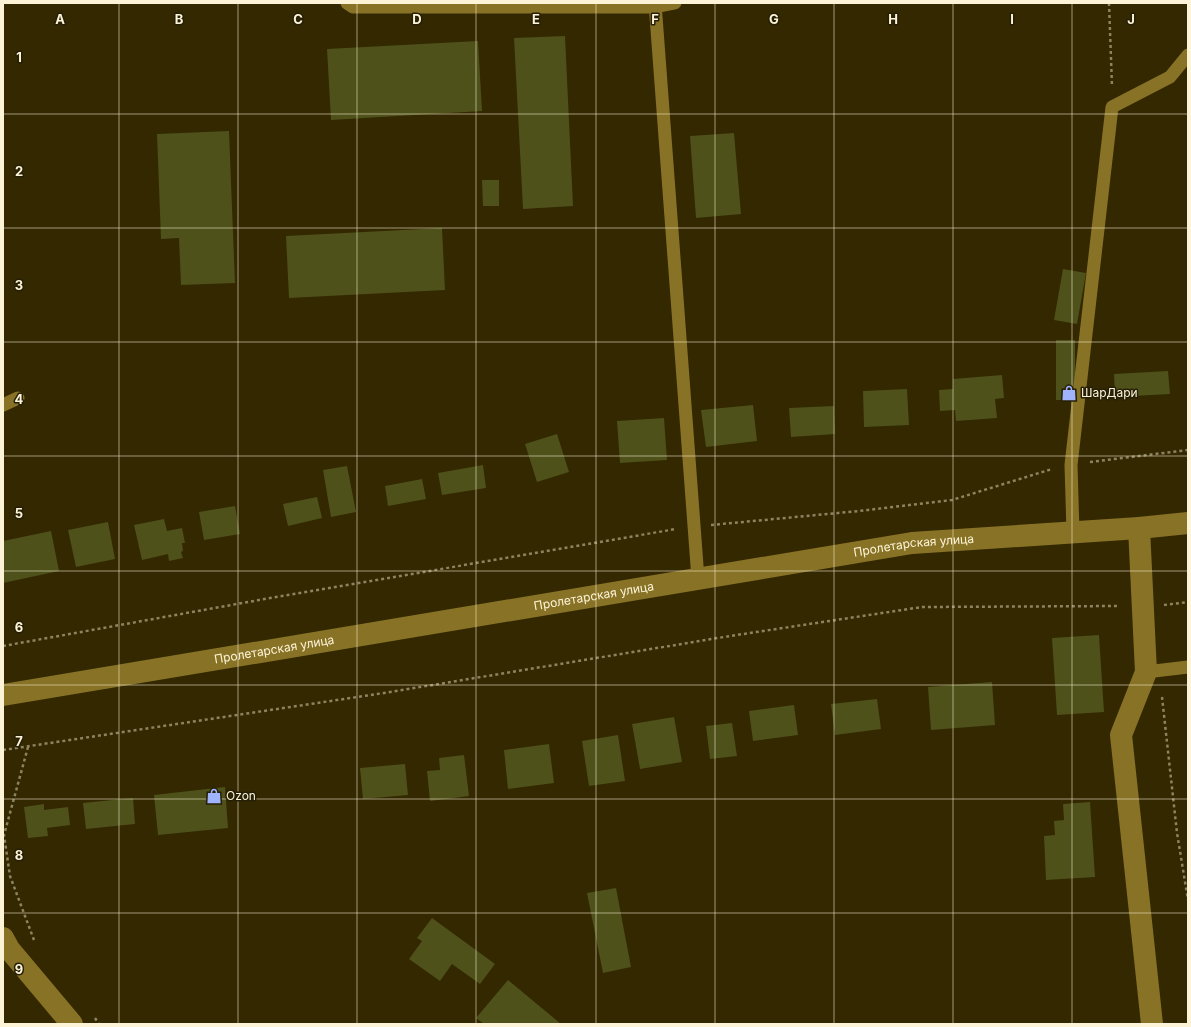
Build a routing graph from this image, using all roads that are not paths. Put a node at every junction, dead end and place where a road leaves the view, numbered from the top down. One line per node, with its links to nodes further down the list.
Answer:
1 (347, 3): 3 (lane)
2 (675, 3): 3 (lane)
3 (655, 5): 10 (lane)
4 (1188, 55): 9 (lane)
5 (18, 398): 6 (lane)
6 (3, 404)
7 (1188, 523): 8 (main road, Пролетарская улица)
8 (1139, 528): 9 (main road, Пролетарская улица); 12 (main road)
9 (1073, 532): 10 (main road, Пролетарская улица)
10 (698, 579): 13 (main road, Пролетарская улица)
11 (1188, 667): 12 (lane)
12 (1152, 671): 16 (main road)
13 (3, 695)
14 (3, 938): 15 (main road)
15 (72, 1024)
16 (1152, 1024)

